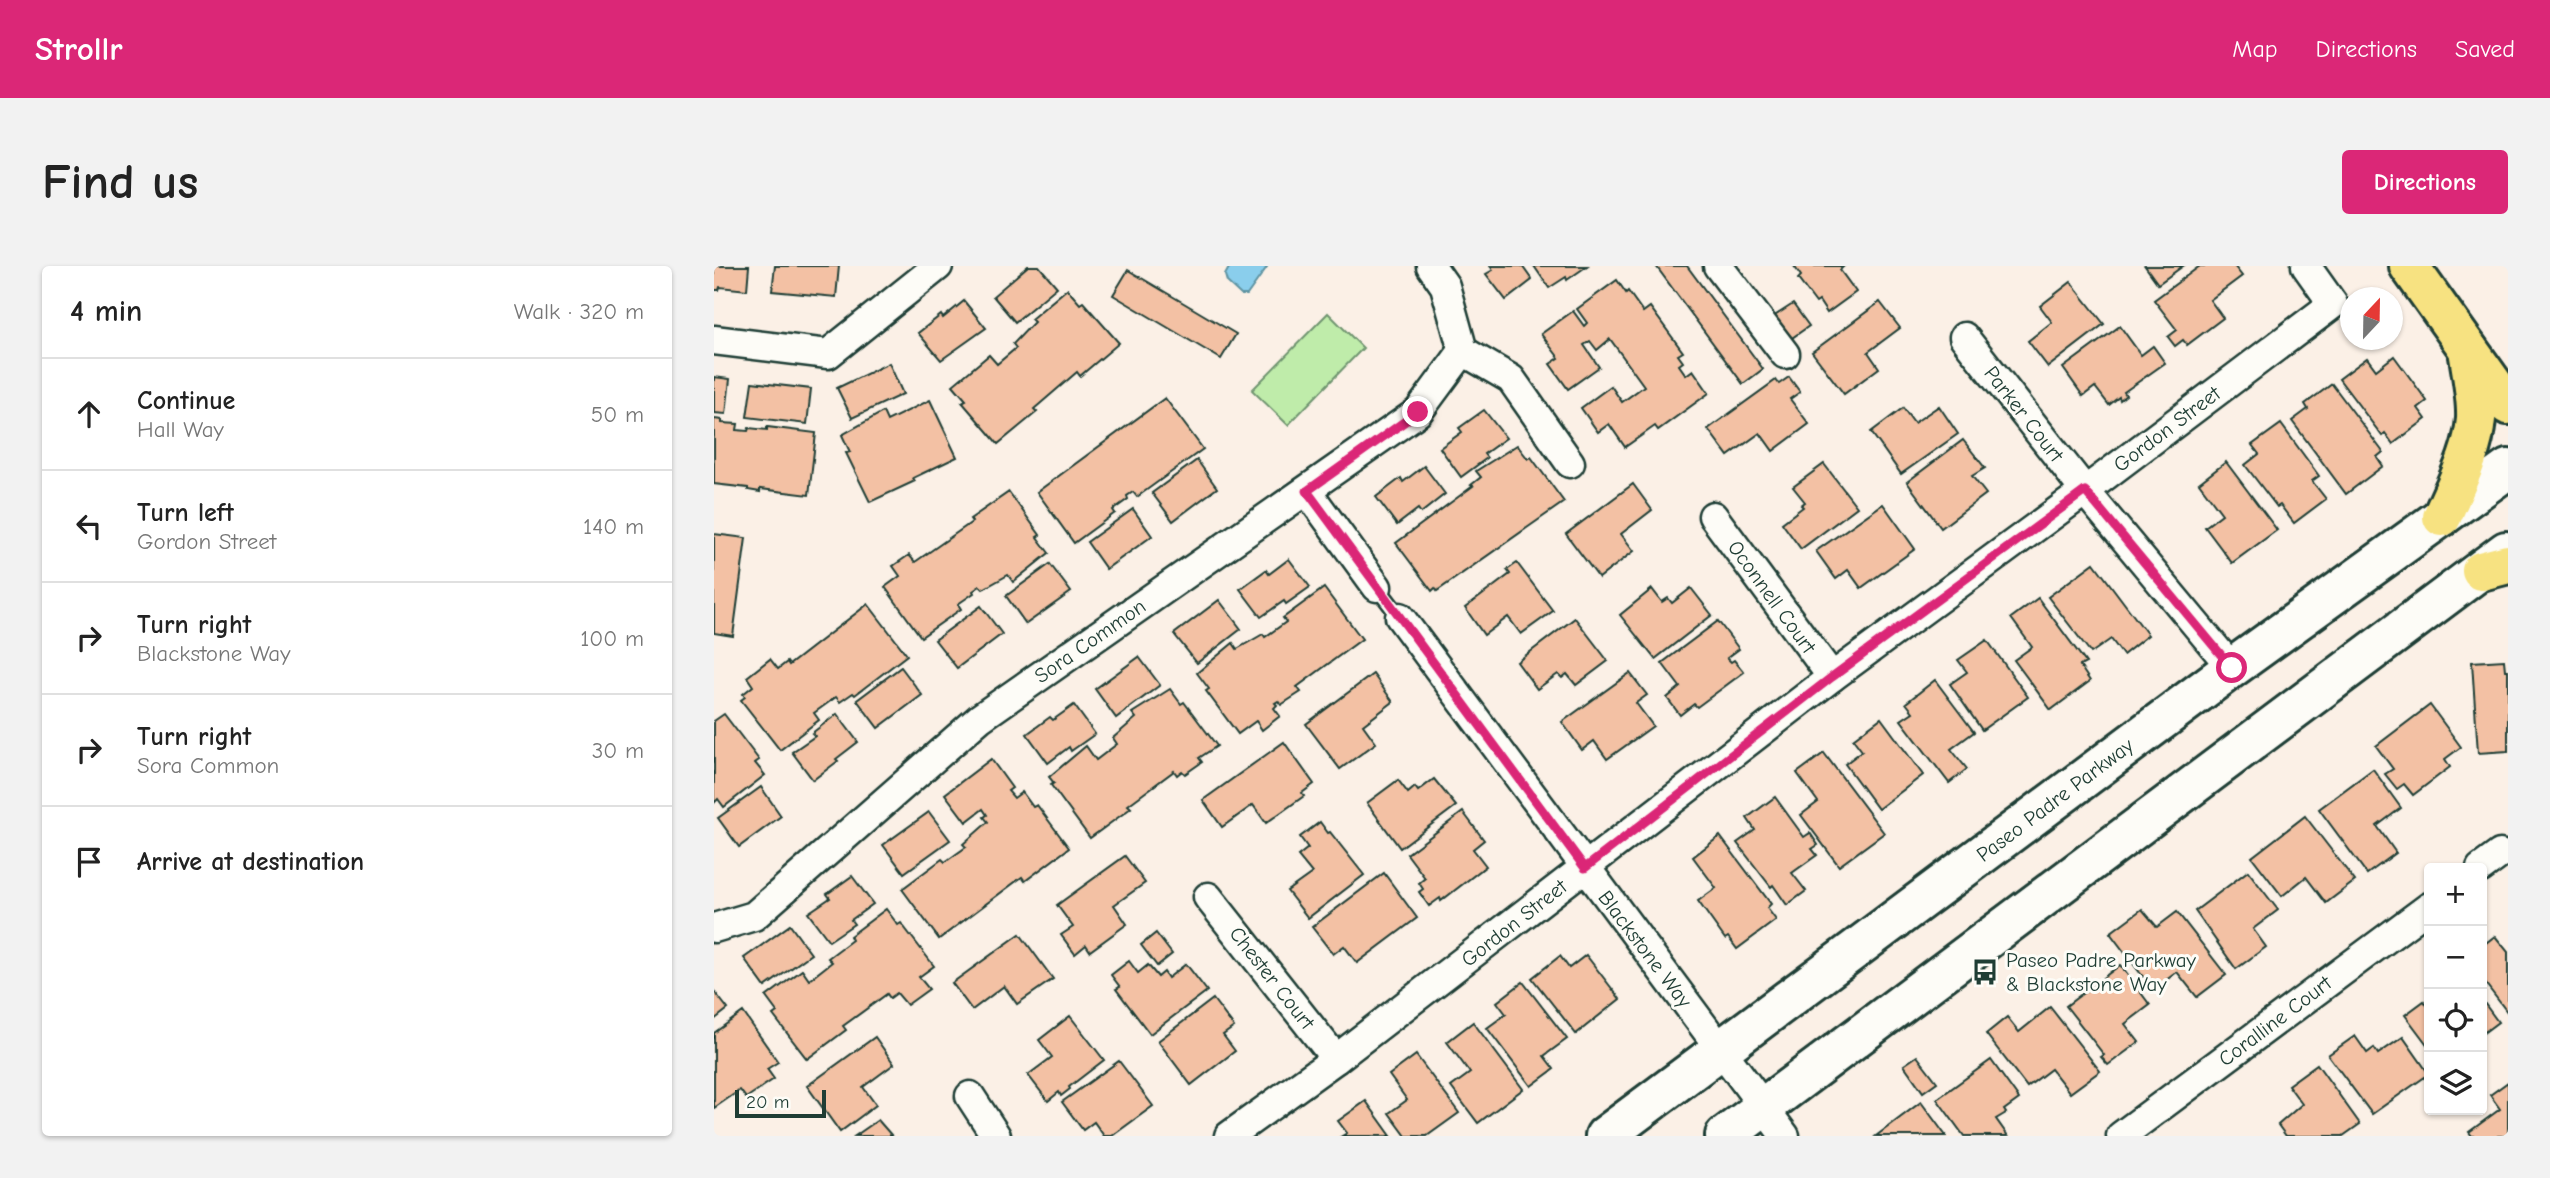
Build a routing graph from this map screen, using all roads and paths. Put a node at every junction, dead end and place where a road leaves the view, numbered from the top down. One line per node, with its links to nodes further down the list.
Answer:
1 (939, 266): 7 (street)
2 (1431, 266): 9 (street)
3 (1718, 266): 10 (street)
4 (2306, 266): 15 (street, Gordon Street)
5 (2409, 266): 8 (main road)
6 (1964, 337): 15 (street, Parker Court)
7 (714, 340)
8 (2468, 349): 11 (main road); 17 (main road)
9 (1463, 351): 12 (street); 14 (street, Sora Common)
10 (1785, 354)
11 (2508, 405)
12 (1570, 463)
13 (2508, 469): 17 (main road, Paseo Padre Parkway)
14 (1307, 491): 19 (street, Blackstone Way); 26 (street, Sora Common)
15 (2085, 491): 21 (street, Parker Court); 22 (street, Gordon Street)
16 (1713, 516): 22 (street, Oconnell Court)
17 (2442, 517): 21 (main road, Paseo Padre Parkway)
18 (2499, 562): 30 (main road)
19 (1377, 587): 20 (lane, Blackstone Way)
20 (1400, 617): 23 (street, Blackstone Way)
21 (2232, 668): 27 (main road, Paseo Padre Parkway)
22 (1832, 677): 23 (street, Gordon Street)
23 (1585, 868): 27 (street, Blackstone Way); 28 (street, Gordon Street)
24 (1208, 897): 28 (street, Chester Court)
25 (2424, 911): 35 (street, Coralline Court)
26 (714, 928)
27 (1720, 1048): 30 (street, Blackstone Way); 33 (main road, Paseo Padre Parkway)
28 (1336, 1059): 32 (street, Gordon Street)
29 (970, 1096): 31 (street)
30 (1774, 1122): 34 (main road)
31 (996, 1136)
32 (1229, 1136)
33 (1605, 1136)
34 (1725, 1136)
35 (2121, 1136)

